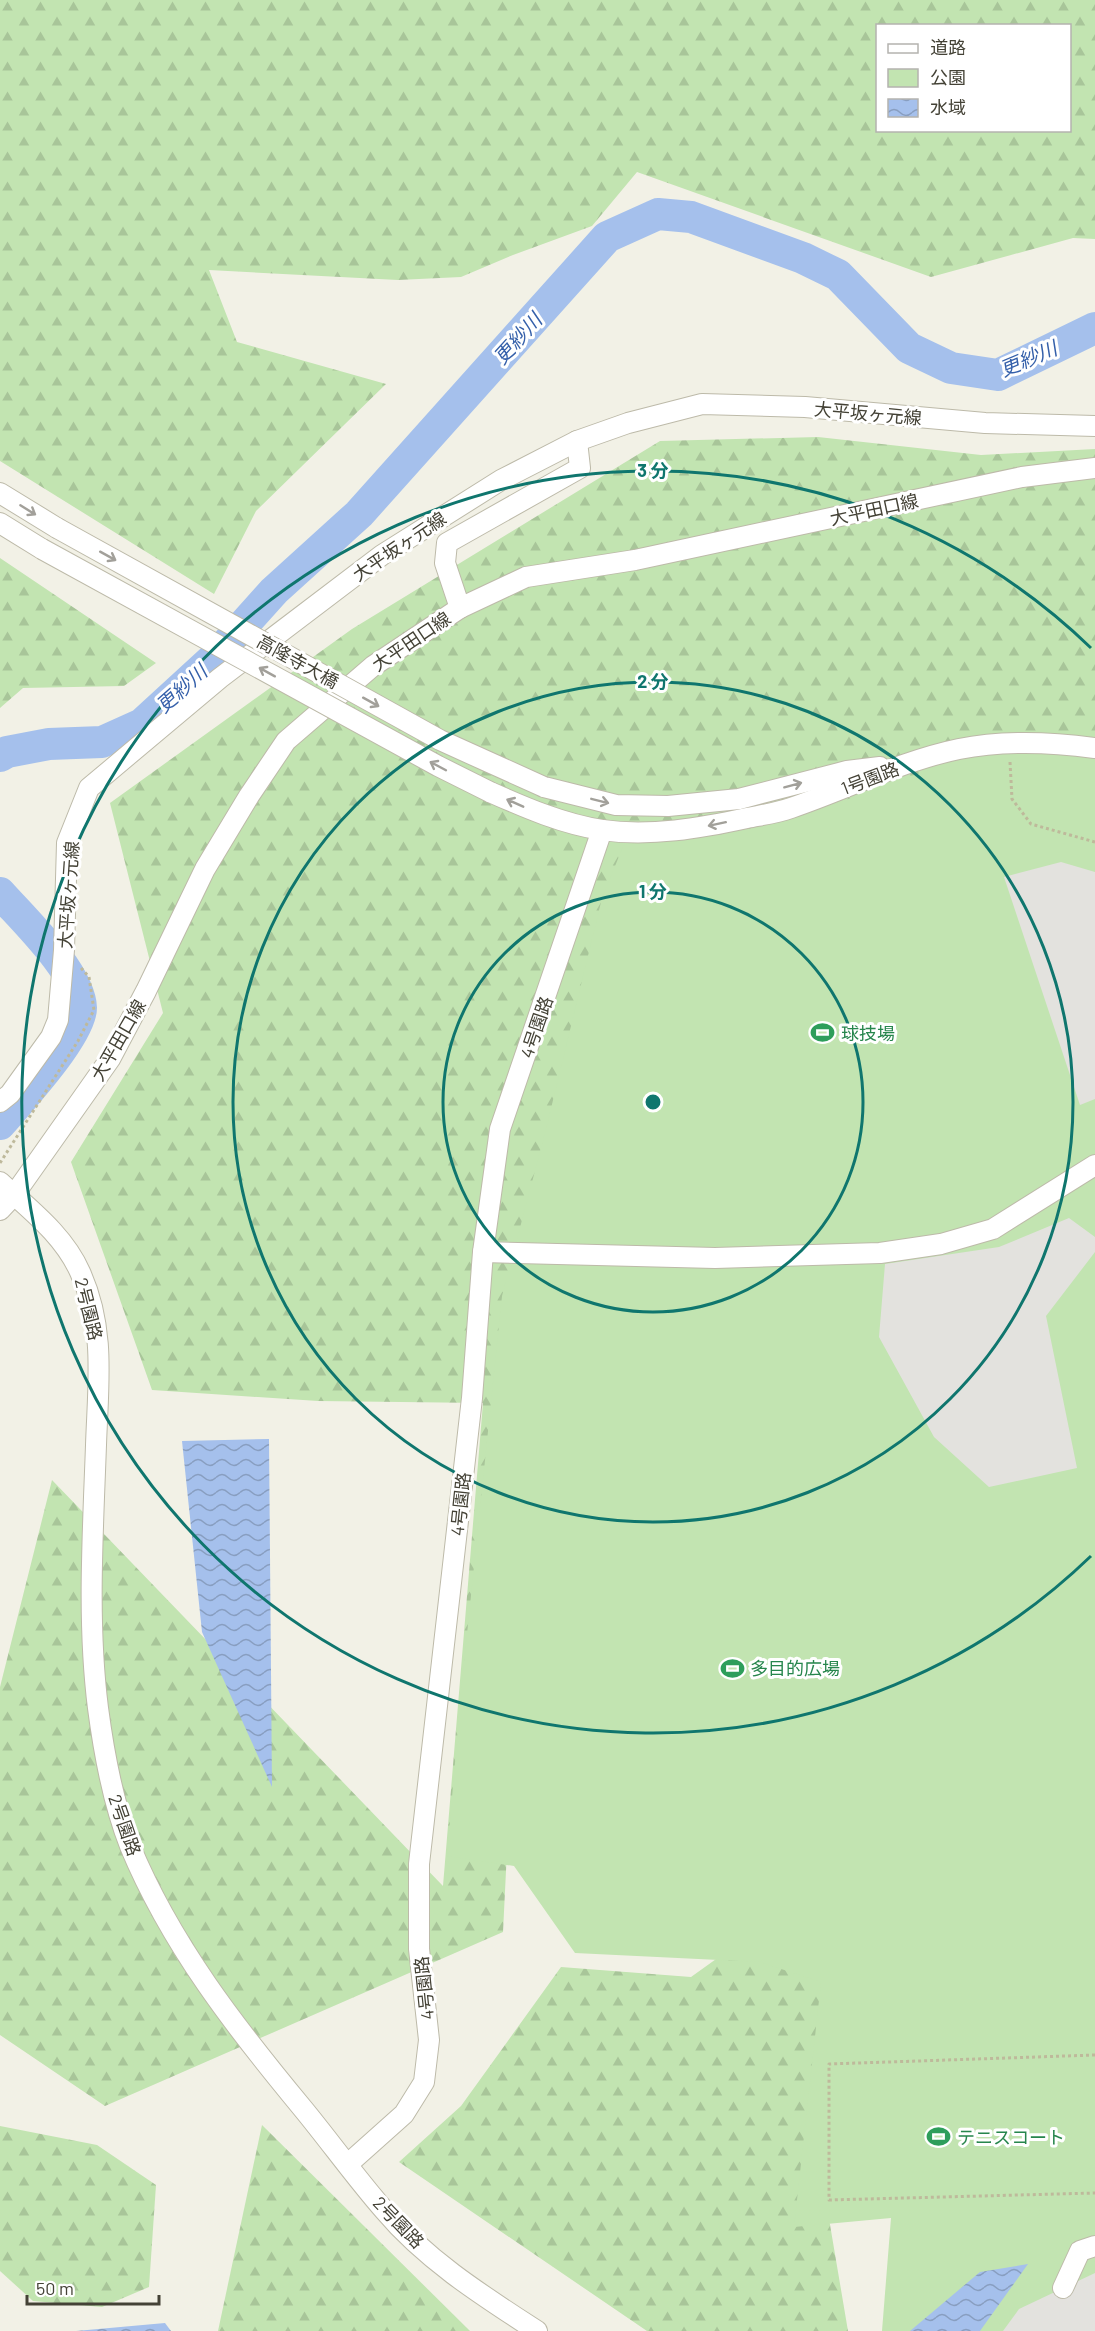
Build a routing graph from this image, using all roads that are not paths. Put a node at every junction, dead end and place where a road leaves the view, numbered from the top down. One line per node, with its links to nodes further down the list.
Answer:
1 (1095, 426): 2 (street, 大平坂ヶ元線)
2 (577, 441): 6 (street); 11 (street, 大平坂ヶ元線)
3 (1095, 468): 6 (street, 大平田口線)
4 (0, 493): 8 (street, 高隆寺大橋, one-way to 8, bridge)
5 (0, 523): 9 (street, 高隆寺大橋, one-way to 5, bridge)
6 (460, 608): 13 (street, 大平田口線)
7 (1095, 748): 8 (street, 1号園路)
8 (912, 763): 10 (street, 1号園路, one-way to 10)
9 (540, 814): 10 (street, 1号園路)
10 (602, 830): 15 (street, 4号園路)
11 (0, 1102)
12 (1095, 1165): 15 (street)
13 (7, 1188): 14 (street, 大平田口線); 16 (street, 2号園路)
14 (0, 1210)
15 (483, 1252): 16 (street, 4号園路)
16 (348, 2164): 19 (street, 2号園路)
17 (1095, 2246): 18 (street)
18 (1063, 2288)
19 (537, 2331)

